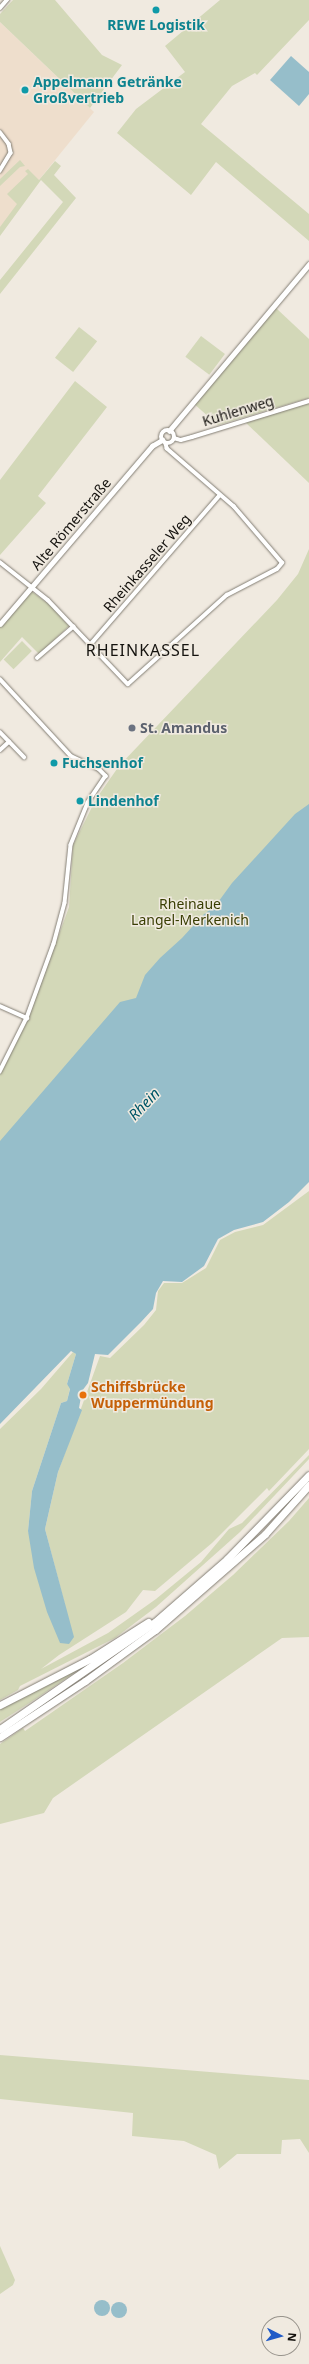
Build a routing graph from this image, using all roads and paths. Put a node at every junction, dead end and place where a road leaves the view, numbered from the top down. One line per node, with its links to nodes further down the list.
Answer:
1 (7, 0): 2 (street)
2 (0, 8)
3 (0, 132): 4 (street)
4 (0, 171)
5 (309, 264): 7 (street, Alte Römerstraße)
6 (309, 401): 8 (street, Kuhlenweg)
7 (168, 430): 8 (street); 9 (street, Alte Römerstraße)
8 (174, 438): 9 (street, Alte Römerstraße)
9 (164, 442): 10 (street); 12 (street, Alte Römerstraße)
10 (220, 495): 15 (street, Rheinkasseler Weg); 15 (street)
11 (0, 562): 12 (street)
12 (32, 588): 13 (street, Alte Römerstraße); 14 (street)
13 (0, 624)
14 (73, 626): 15 (street); 16 (street)
15 (90, 645)
16 (37, 658)
17 (0, 679): 23 (street)
18 (0, 732): 19 (street)
19 (9, 742): 20 (street); 21 (street)
20 (0, 750)
21 (24, 757)
22 (0, 1006): 23 (street)
23 (27, 1018): 24 (street)
24 (0, 1072)
25 (309, 1475): 27 (highway)
26 (309, 1485): 30 (highway)
27 (184, 1597): 28 (highway); 29 (highway)
28 (0, 1704)
29 (0, 1729)
30 (0, 1737)

